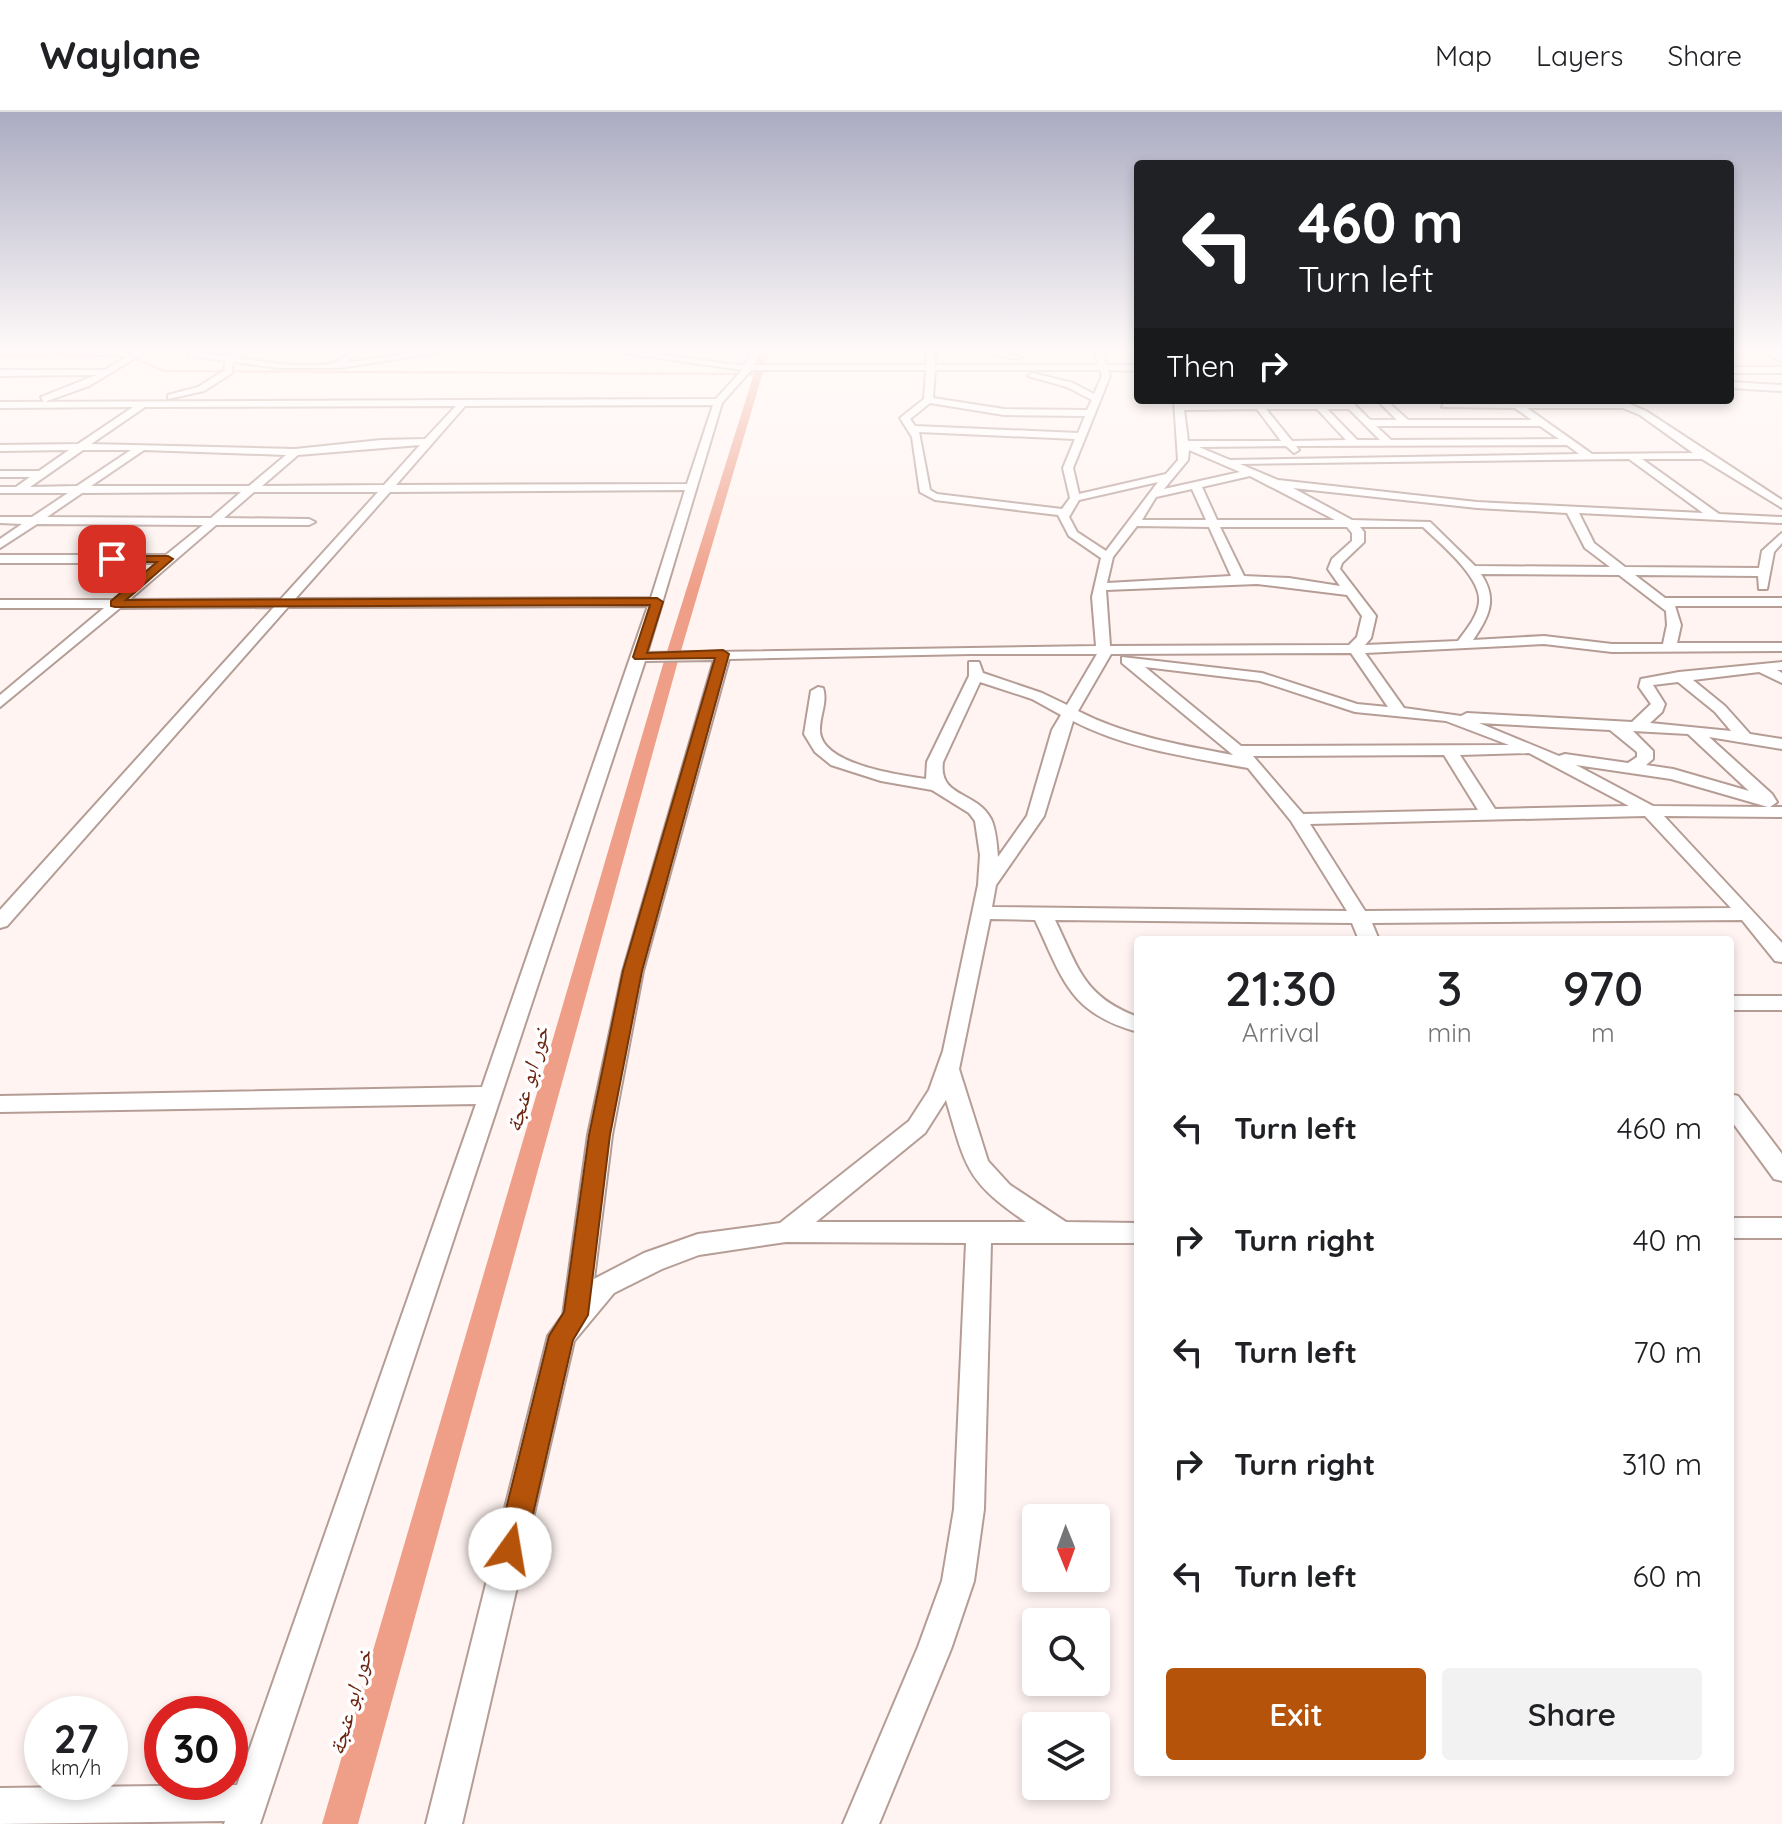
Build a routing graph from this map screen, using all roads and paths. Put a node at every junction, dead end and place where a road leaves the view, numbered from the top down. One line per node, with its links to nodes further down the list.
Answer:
1 (109, 428): 21 (street)
2 (440, 428): 13 (street)
3 (710, 428): 34 (street)
4 (1082, 428): 12 (street)
5 (1182, 428): 18 (street)
6 (1277, 428): 15 (street)
7 (1340, 428): 16 (street)
8 (1373, 428): 17 (street)
9 (1548, 428): 14 (street)
10 (1664, 428): 24 (street)
11 (914, 429): 12 (street); 46 (street)
12 (1079, 436): 41 (street)
13 (427, 442): 22 (street); 35 (street)
14 (1569, 442): 17 (street); 25 (street)
15 (1289, 443): 16 (street); 18 (street); 26 (street)
16 (1354, 443): 17 (street)
17 (1388, 443)
18 (1184, 444): 27 (street); 31 (street)
19 (142, 447): 21 (street); 22 (street); 39 (street)
20 (0, 448): 21 (street)
21 (80, 448): 30 (street)
22 (295, 452): 36 (street)
23 (1631, 456): 24 (street); 25 (street); 47 (street)
24 (1704, 456): 44 (street)
25 (1590, 457): 26 (street)
26 (1302, 460): 27 (street)
27 (1230, 461): 28 (street)
28 (1252, 472): 32 (street); 33 (street)
29 (0, 474): 30 (street)
30 (42, 474): 38 (street)
31 (1171, 476): 40 (street); 41 (street)
32 (1276, 483): 42 (street); 55 (street)
33 (1195, 484): 40 (street); 54 (street)
34 (692, 487): 35 (street); 68 (street)
35 (386, 488): 36 (street); 72 (street)
36 (250, 489): 39 (street); 51 (street)
37 (0, 490): 38 (street)
38 (18, 490): 39 (street); 43 (street)
39 (78, 490): 49 (street)
40 (1152, 495): 53 (street)
41 (1075, 498): 46 (street)
42 (1406, 499): 45 (street); 56 (street)
43 (0, 502)
44 (1782, 505)
45 (1572, 511): 47 (street); 63 (street)
46 (1064, 513): 59 (street)
47 (1718, 518): 50 (street)
48 (0, 520): 49 (street)
49 (35, 520): 51 (street); 58 (street)
50 (1782, 520)
51 (211, 522): 52 (street); 61 (street)
52 (309, 522)
53 (1134, 523): 54 (street); 59 (street)
54 (1211, 523): 55 (street); 65 (street)
55 (1350, 524): 56 (street); 67 (street)
56 (1426, 524): 62 (street)
57 (1782, 536): 64 (street)
58 (0, 544)
59 (1107, 557): 66 (street)
60 (0, 559): 61 (street)
61 (168, 559): 71 (street)
62 (1470, 570): 63 (street); 75 (street)
63 (1621, 570): 64 (street); 69 (street)
64 (1763, 572): 70 (street)
65 (1239, 580): 66 (street); 67 (street)
66 (1099, 587): 80 (street)
67 (1350, 592): 78 (street)
68 (657, 602): 72 (street); 82 (street)
69 (1664, 602): 70 (street); 76 (street)
70 (1776, 602): 74 (street)
71 (115, 603): 72 (street); 73 (street); 90 (street)
72 (282, 603): 114 (street)
73 (0, 604)
74 (1782, 612)
75 (1462, 645): 76 (street); 78 (street)
76 (1669, 647): 77 (street)
77 (1782, 647)
78 (1354, 648): 80 (street); 91 (street)
79 (971, 650): 80 (street); 81 (street); 86 (street)
80 (1104, 652): 83 (street); 92 (street)
81 (723, 654): 82 (street); 131 (street)
82 (639, 657): 121 (street)
83 (1129, 660): 91 (street); 100 (street)
84 (1782, 666): 85 (street)
85 (1761, 667): 87 (street); 88 (street)
86 (976, 676): 92 (street); 104 (street)
87 (1679, 676): 95 (street); 97 (street)
88 (1782, 679)
89 (818, 691): 104 (street)
90 (0, 703)
91 (1399, 712): 93 (street)
92 (1070, 713): 102 (street); 109 (street)
93 (1449, 717): 94 (street); 101 (street)
94 (1611, 725): 95 (street); 103 (street)
95 (1637, 726): 96 (street)
96 (1692, 730): 97 (street); 105 (street)
97 (1745, 738): 98 (street)
98 (1782, 744)
99 (1449, 750): 100 (street); 101 (street); 107 (street)
100 (1238, 751): 102 (street)
101 (1542, 753): 103 (street); 106 (street)
102 (1253, 764): 108 (street)
103 (1631, 768): 105 (street)
104 (937, 786): 109 (street)
105 (1778, 810): 106 (street)
106 (1650, 811): 107 (street); 111 (street)
107 (1489, 814): 108 (street)
108 (1298, 819): 113 (street)
109 (987, 885): 110 (street)
110 (984, 913): 112 (street); 120 (street)
111 (1747, 914): 113 (street); 116 (street)
112 (1043, 916): 113 (street); 119 (street)
113 (1359, 916): 115 (street)
114 (0, 922)
115 (1367, 936)
116 (1782, 956)
117 (1734, 1003): 118 (street)
118 (1782, 1003)
119 (1134, 1023)
120 (948, 1069): 127 (street); 129 (street)
121 (491, 1095): 122 (street); 133 (street)
122 (0, 1104)
123 (1734, 1107): 124 (street)
124 (1782, 1172)
125 (1734, 1228): 126 (street)
126 (1782, 1228)
127 (786, 1232): 130 (street); 131 (street)
128 (1134, 1233): 129 (street)
129 (1063, 1234): 130 (street)
130 (979, 1235): 135 (street)
131 (576, 1315): 134 (street)
132 (0, 1806): 133 (street)
133 (246, 1813)
134 (444, 1824)
135 (861, 1824)

